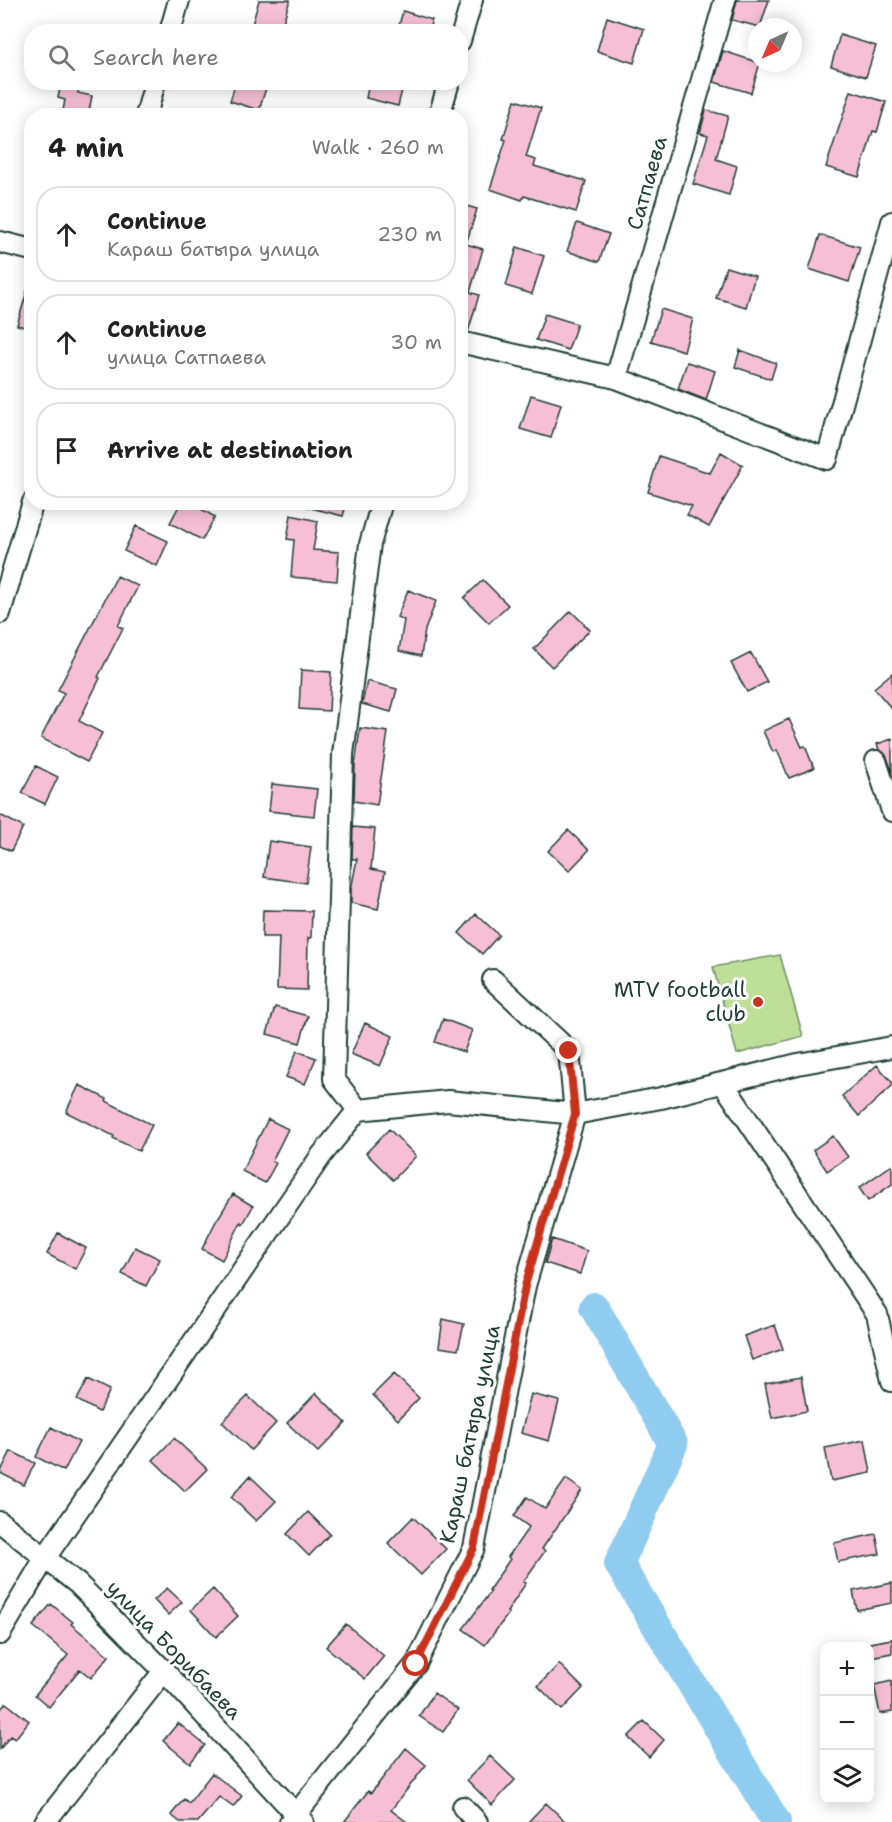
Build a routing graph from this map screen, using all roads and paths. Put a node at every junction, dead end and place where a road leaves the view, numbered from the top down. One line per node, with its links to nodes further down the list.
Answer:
1 (179, 0): 4 (street)
2 (472, 0): 5 (street)
3 (725, 0): 14 (street, Сатпаева)
4 (172, 24)
5 (465, 24)
6 (153, 90): 8 (street)
7 (447, 90): 9 (street)
8 (148, 108)
9 (441, 108)
10 (892, 222): 14 (street)
11 (0, 242): 12 (street)
12 (24, 248)
13 (468, 344): 14 (street)
14 (616, 378)
15 (31, 510): 17 (street)
16 (380, 510): 23 (street)
17 (0, 613)
18 (876, 761): 19 (street)
19 (892, 811)
20 (493, 980): 24 (street)
21 (892, 1047): 22 (street)
22 (723, 1083): 24 (street); 25 (street)
23 (358, 1110): 24 (street); 28 (street)
24 (575, 1114): 32 (street, Караш батыра улица)
25 (884, 1314): 26 (street)
26 (892, 1381)
27 (0, 1522): 28 (street, улица Борибаева)
28 (45, 1558): 29 (street); 30 (street, улица Борибаева)
29 (0, 1634)
30 (164, 1671): 32 (street, улица Борибаева); 33 (street)
31 (463, 1807): 34 (street)
32 (296, 1819)
33 (45, 1822)
34 (477, 1822)

